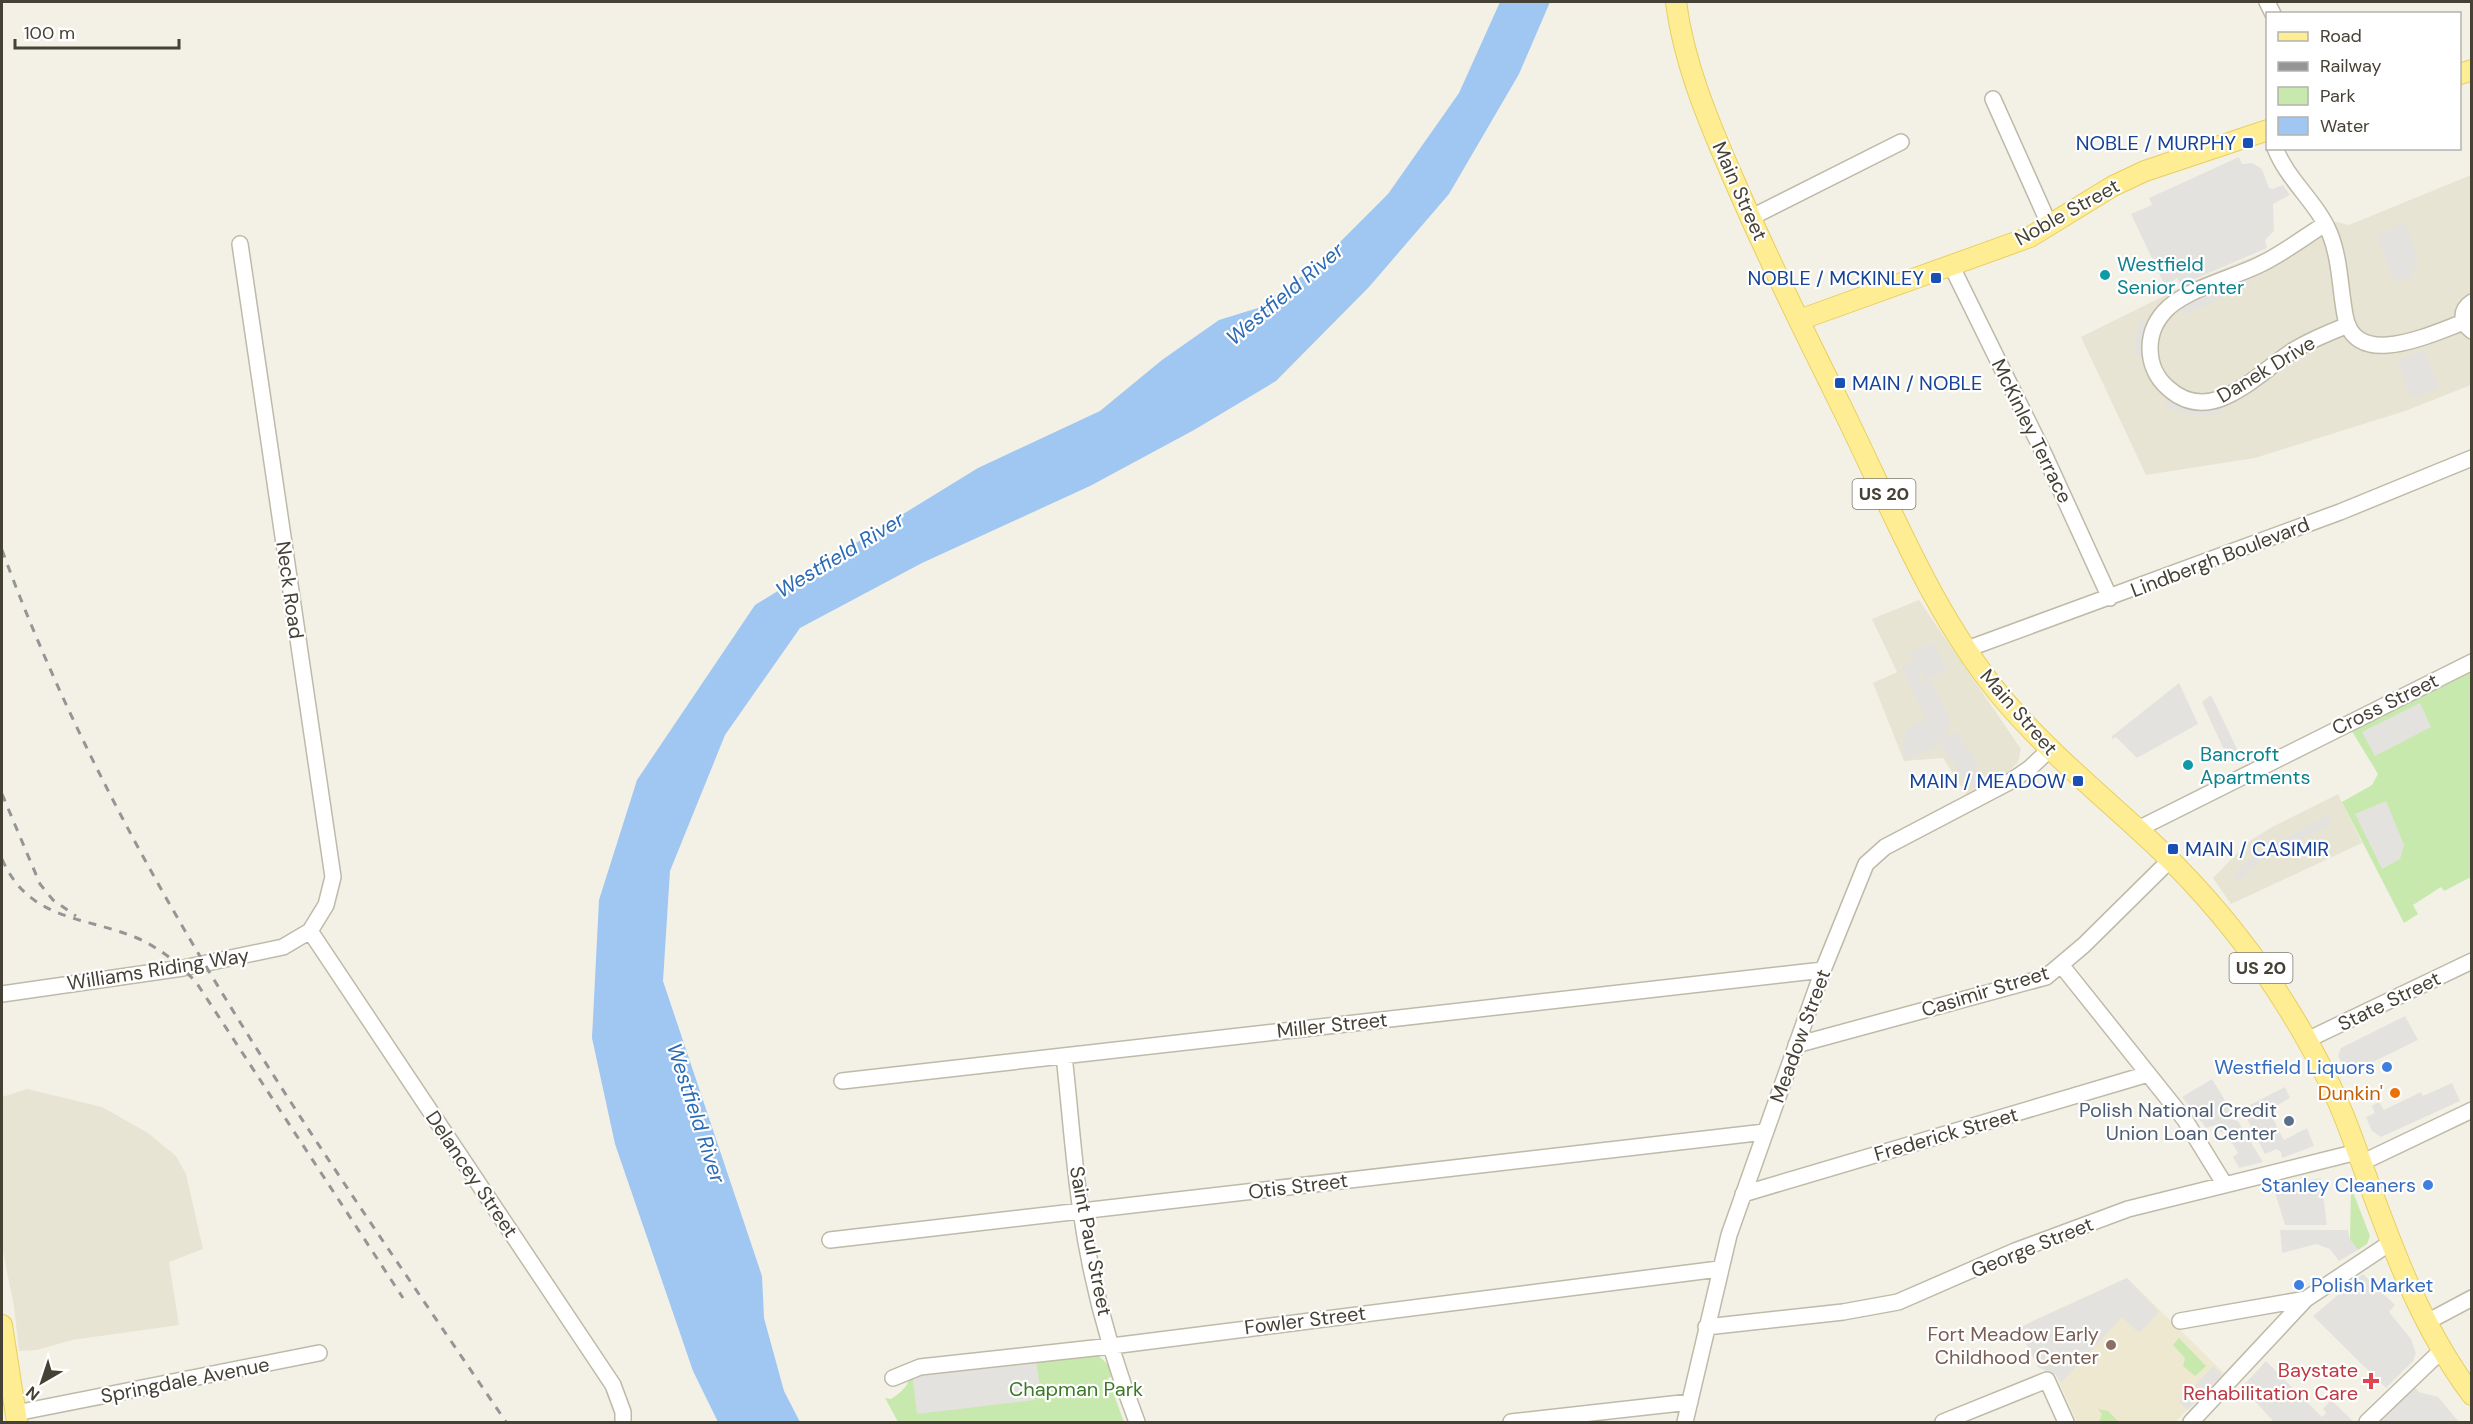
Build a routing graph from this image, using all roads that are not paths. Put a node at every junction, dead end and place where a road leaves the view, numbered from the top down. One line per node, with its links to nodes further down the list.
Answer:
1 (1676, 2): 6 (main road, Main Street / US 20)
2 (1993, 99): 8 (street)
3 (2266, 131): 8 (main road, Noble Street)
4 (1901, 142): 6 (street)
5 (2276, 150): 7 (street)
6 (1750, 218): 12 (main road, Main Street / US 20)
7 (2325, 224): 13 (street); 13 (street, Danek Drive)
8 (2049, 225): 10 (main road, Noble Street)
9 (240, 244): 22 (street, Neck Road)
10 (1951, 266): 12 (main road, Noble Street); 16 (street, McKinley Terrace)
11 (2472, 302): 14 (street)
12 (1799, 320): 17 (main road, Main Street / US 20)
13 (2348, 325): 14 (street)
14 (2468, 326)
15 (2472, 458): 16 (street, Lindbergh Boulevard)
16 (2110, 598): 17 (street, Lindbergh Boulevard)
17 (1967, 649): 19 (main road, Main Street / US 20)
18 (2472, 662): 20 (street, Cross Street)
19 (2050, 749): 20 (main road, Main Street / US 20); 25 (street, Meadow Street)
20 (2138, 829): 21 (main road, Main Street / US 20)
21 (2170, 860): 24 (street, Casimir Street); 27 (main road, Main Street / US 20)
22 (310, 931): 26 (street, Williams Riding Way); 55 (street, Delancey Street)
23 (2472, 961): 27 (street, State Street)
24 (2062, 966): 28 (street, Casimir Street); 30 (street)
25 (1823, 970): 28 (street, Meadow Street); 29 (street, Miller Street)
26 (2, 994)
27 (2307, 1040): 34 (main road, Main Street / US 20)
28 (1796, 1045): 33 (street, Meadow Street)
29 (1064, 1056): 31 (street, Miller Street); 37 (street, Saint Paul Street)
30 (2148, 1074): 35 (street); 36 (street, Frederick Street)
31 (842, 1081)
32 (2472, 1110): 34 (street, George Street)
33 (1765, 1132): 36 (street, Meadow Street); 37 (street, Otis Street)
34 (2359, 1157): 35 (street, George Street); 39 (main road, Main Street / US 20)
35 (2225, 1185): 46 (street, George Street)
36 (1743, 1194): 40 (street, Meadow Street)
37 (1081, 1211): 38 (street, Otis Street); 47 (street, Saint Paul Street)
38 (831, 1240)
39 (2390, 1243): 42 (street); 44 (main road, Main Street / US 20)
40 (1719, 1269): 46 (street, Meadow Street); 47 (street, Fowler Street)
41 (2472, 1298): 44 (street)
42 (2306, 1299): 43 (street); 61 (street)
43 (2180, 1321)
44 (2427, 1322): 49 (main road, Main Street / US 20)
45 (2, 1325): 48 (main road)
46 (1706, 1327): 53 (street, Meadow Street)
47 (1112, 1346): 51 (street, Fowler Street); 56 (street, Saint Paul Street)
48 (3, 1347): 54 (main road)
49 (2442, 1350): 52 (main road, Main Street / US 20); 62 (street)
50 (319, 1353): 54 (street, Springdale Avenue)
51 (893, 1378)
52 (2472, 1395)
53 (1690, 1402): 57 (street); 58 (street, Meadow Street)
54 (16, 1418)
55 (623, 1422)
56 (1137, 1422)
57 (1511, 1422)
58 (1685, 1422)
59 (1943, 1422): 60 (street)
60 (2066, 1422)
61 (2191, 1422)
62 (2367, 1422)

